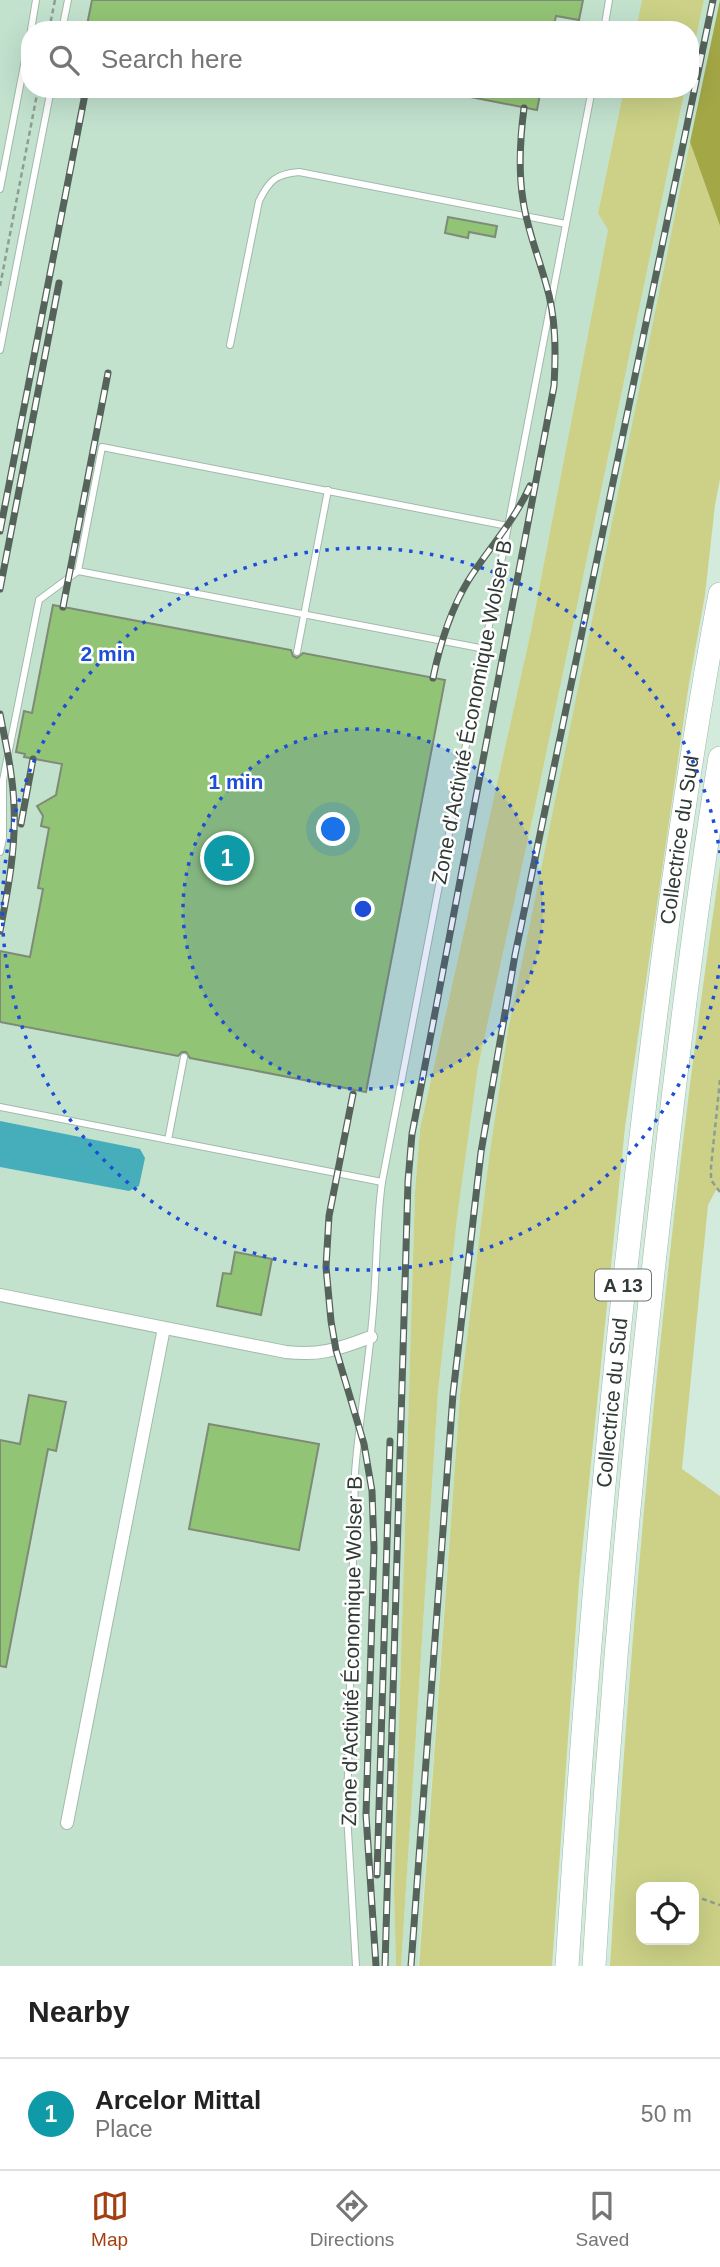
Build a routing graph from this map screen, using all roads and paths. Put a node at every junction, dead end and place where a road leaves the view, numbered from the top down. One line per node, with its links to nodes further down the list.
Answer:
1 (36, 0): 5 (lane)
2 (55, 0): 6 (path)
3 (68, 0): 7 (lane)
4 (609, 0): 8 (lane)
5 (32, 21)
6 (51, 21)
7 (64, 21)
8 (606, 21)
9 (21, 78): 13 (lane)
10 (36, 98): 15 (path)
11 (49, 98): 17 (lane)
12 (590, 98): 14 (lane, Zone d'Activité Économique Wolser B)
13 (0, 187)
14 (566, 224): 16 (lane); 19 (lane, Zone d'Activité Économique Wolser B)
15 (0, 286)
16 (230, 345)
17 (0, 350)
18 (328, 490): 19 (lane); 20 (lane); 22 (lane)
19 (508, 526): 23 (lane, Zone d'Activité Économique Wolser B)
20 (78, 571): 22 (lane); 26 (lane)
21 (720, 594): 40 (highway, Collectrice du Sud / A 13)
22 (305, 614): 23 (lane); 24 (lane)
23 (485, 649): 31 (lane, Zone d'Activité Économique Wolser B)
24 (298, 652)
25 (720, 758): 41 (highway, Collectrice du Sud / A 13)
26 (0, 852)
27 (184, 1058): 30 (lane)
28 (720, 1080): 32 (path)
29 (0, 1107): 30 (lane)
30 (168, 1140): 31 (lane)
31 (382, 1182): 35 (lane, Zone d'Activité Économique Wolser B)
32 (720, 1192)
33 (0, 1295): 34 (street)
34 (164, 1328): 35 (street); 36 (street)
35 (371, 1337): 39 (lane, Zone d'Activité Économique Wolser B)
36 (67, 1823)
37 (699, 1898): 38 (path)
38 (720, 1905)
39 (356, 1966)
40 (567, 1966)
41 (594, 1966)

